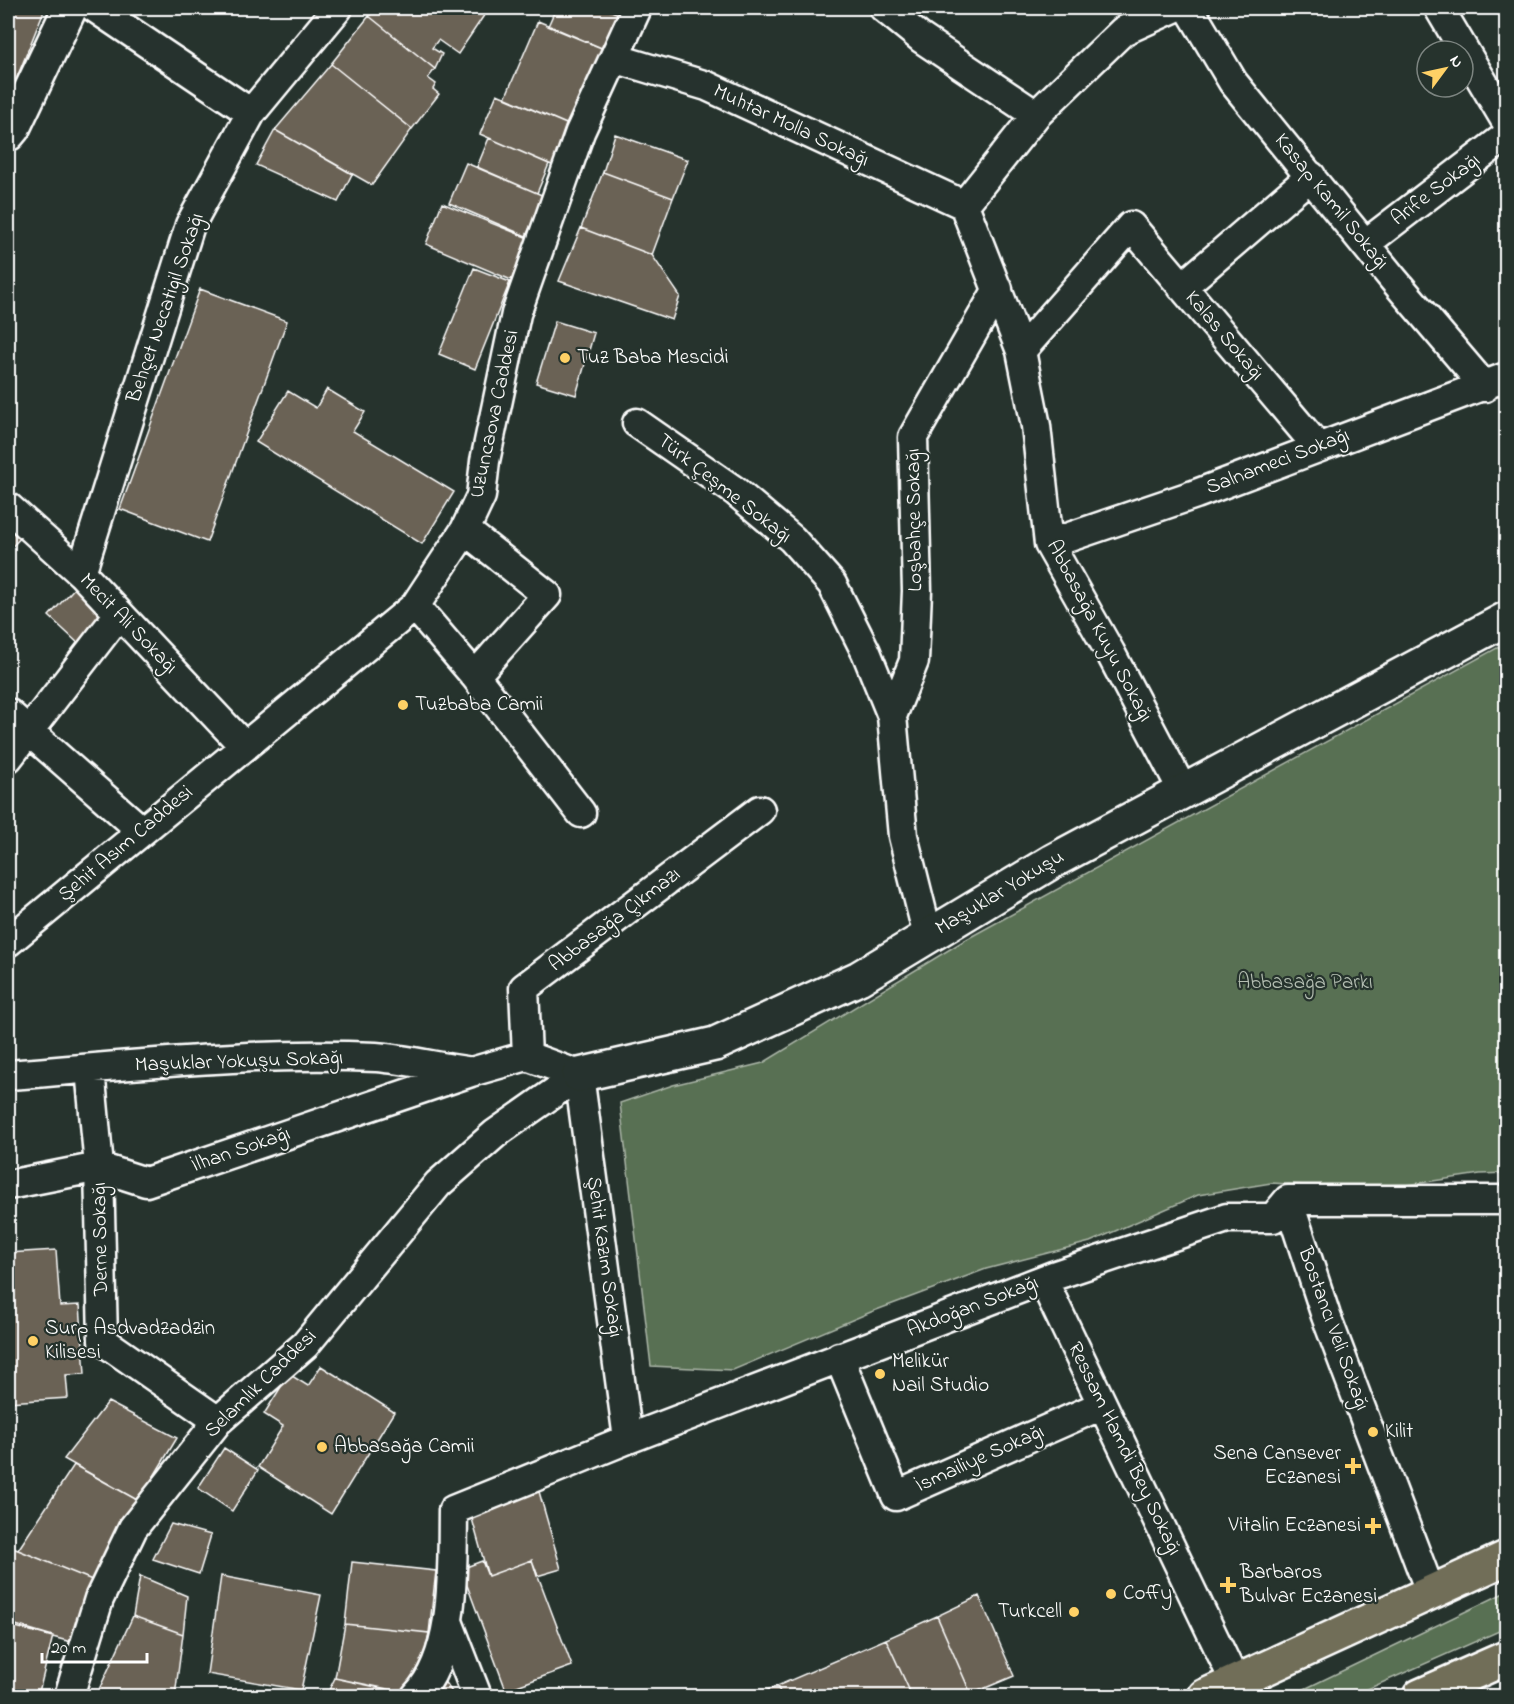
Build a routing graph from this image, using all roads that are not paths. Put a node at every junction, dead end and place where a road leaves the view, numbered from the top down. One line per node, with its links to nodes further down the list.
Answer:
1 (69, 8): 14 (street)
2 (95, 8): 11 (street)
3 (338, 8): 11 (street, Behçet Necatigil Sokağı)
4 (637, 8): 10 (street, Uzuncaova Caddesi)
5 (884, 8): 12 (street)
6 (1174, 8): 9 (street)
7 (1190, 8): 16 (street, Kasap Kamil Sokağı)
8 (1439, 8): 13 (street)
9 (1121, 19): 12 (street)
10 (614, 58): 17 (street, Muhtar Molla Sokağı); 26 (street, Uzuncaova Caddesi)
11 (251, 113): 28 (street, Behçet Necatigil Sokağı)
12 (1036, 115): 17 (street)
13 (1506, 121)
14 (8, 134)
15 (1506, 136): 18 (street, Arife Sokağı)
16 (1311, 176): 18 (street, Kasap Kamil Sokağı); 19 (street)
17 (964, 205): 20 (street)
18 (1365, 244): 22 (street, Kasap Kamil Sokağı)
19 (1182, 287): 21 (street, Kalas Sokağı); 24 (street, Kalas Sokağı)
20 (998, 289): 21 (street, Abbasağa Kuyu Sokağı); 34 (street, Loşbahçe Sokağı)
21 (1021, 351): 27 (street, Abbasağa Kuyu Sokağı)
22 (1496, 382): 24 (street, Salnameci Sokağı)
23 (637, 423): 34 (street, Türk Çeşme Sokağı)
24 (1317, 446): 27 (street, Salnameci Sokağı)
25 (8, 507): 28 (street, Mecit Ali Sokağı)
26 (465, 530): 29 (street, Uzuncaova Caddesi); 32 (street)
27 (1049, 544): 38 (street, Abbasağa Kuyu Sokağı)
28 (81, 573): 30 (street, Mecit Ali Sokağı)
29 (415, 606): 32 (street); 36 (street, Uzuncaova Caddesi)
30 (119, 614): 35 (street); 36 (street, Mecit Ali Sokağı)
31 (1506, 619): 38 (street, Maşuklar Yokuşu)
32 (475, 675): 40 (street)
33 (8, 713): 35 (street)
34 (892, 716): 42 (street, Loşbahçe Sokağı)
35 (28, 732): 37 (street); 41 (street)
36 (244, 746): 41 (street, Şehit Asım Caddesi)
37 (8, 758)
38 (1183, 791): 42 (street, Maşuklar Yokuşu)
39 (760, 810): 44 (street, Abbasağa Çıkmazı)
40 (580, 813)
41 (141, 830): 43 (street, Şehit Asım Caddesi)
42 (928, 936): 48 (street, Maşuklar Yokuşu)
43 (9, 939)
44 (527, 1056): 46 (street); 48 (street)
45 (90, 1069): 46 (street, Maşuklar Yokuşu Sokağı); 47 (street, Maşuklar Yokuşu Sokağı); 49 (street, Derne Sokağı)
46 (471, 1072): 49 (street, İlhan Sokağı)
47 (8, 1075)
48 (579, 1076): 56 (street, Selamlık Caddesi); 57 (street, Şehit Kazım Sokağı)
49 (99, 1167): 50 (street, İlhan Sokağı); 56 (street, Derne Sokağı)
50 (8, 1185)
51 (1288, 1200): 52 (street); 53 (street, Akdoğan Sokağı); 59 (street, Bostancı Veli Sokağı)
52 (1506, 1200)
53 (1044, 1282): 54 (street, Akdoğan Sokağı); 55 (street, Ressam Hamdi Bey Sokağı)
54 (839, 1357): 55 (street, İsmailiye Sokağı); 57 (street, Akdoğan Sokağı)
55 (1102, 1405): 62 (street, Ressam Hamdi Bey Sokağı)
56 (218, 1421): 63 (street, Selamlık Caddesi)
57 (628, 1439): 60 (street, Akdoğan Sokağı)
58 (1506, 1558): 59 (main road)
59 (1430, 1592): 62 (main road)
60 (449, 1624): 64 (street); 65 (street)
61 (1506, 1658): 67 (main road)
62 (1235, 1682): 66 (main road)
63 (69, 1696)
64 (416, 1696)
65 (477, 1696)
66 (1204, 1696)
67 (1420, 1696)

